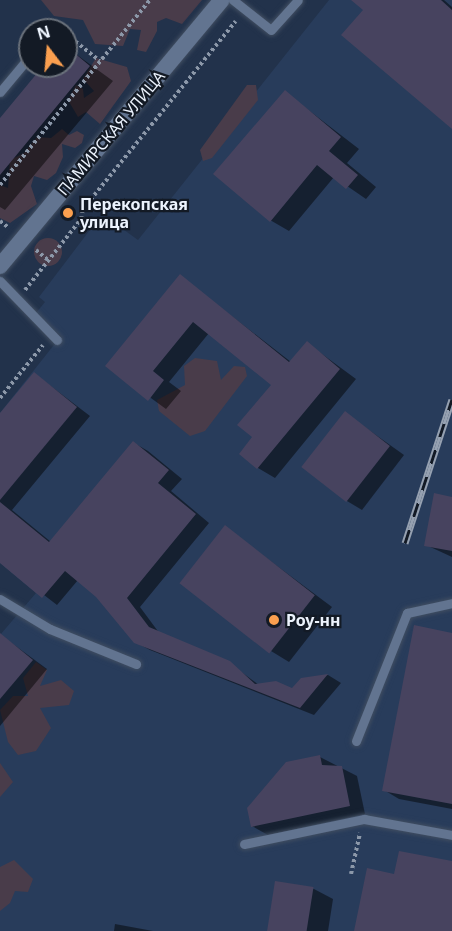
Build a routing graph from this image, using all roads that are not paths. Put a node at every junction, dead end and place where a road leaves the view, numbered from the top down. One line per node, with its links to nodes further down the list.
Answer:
1 (222, 0): 6 (street, ПАМИРСКАЯ УЛИЦА)
2 (232, 0): 3 (lane)
3 (297, 0)
4 (18, 70): 5 (lane)
5 (0, 92)
6 (0, 266)
7 (0, 281): 8 (lane)
8 (54, 338)
9 (0, 599): 11 (lane)
10 (452, 603): 12 (lane)
11 (136, 664)
12 (356, 741)
13 (452, 835): 14 (lane)
14 (244, 844)

